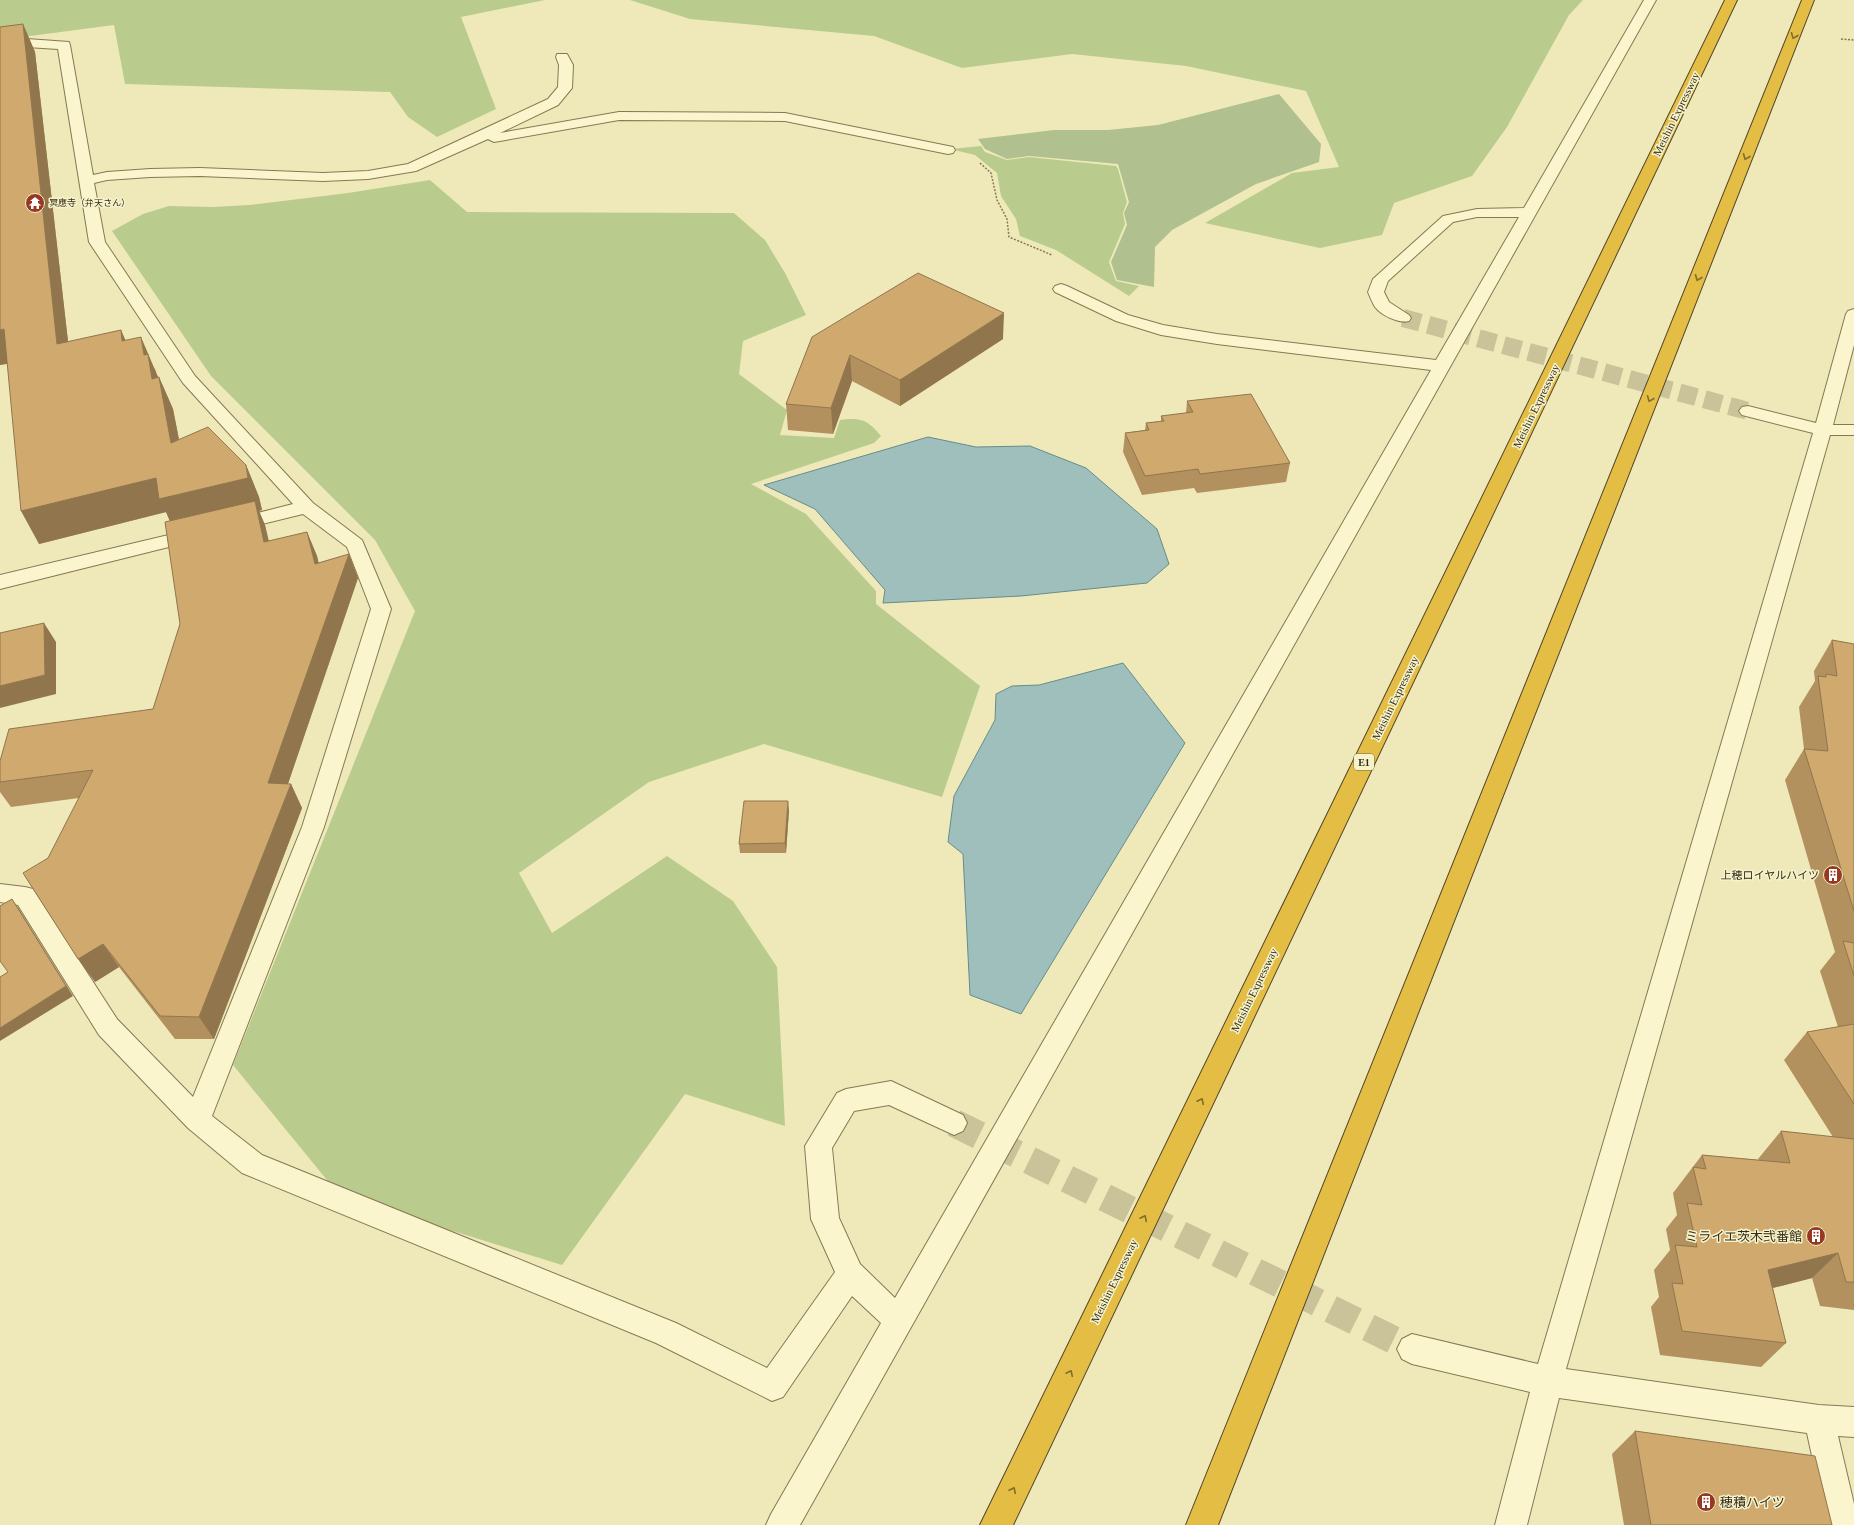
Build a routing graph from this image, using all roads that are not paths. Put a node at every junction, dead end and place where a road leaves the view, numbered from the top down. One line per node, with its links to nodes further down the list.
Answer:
1 (1650, 0): 9 (street)
2 (1731, 0): 29 (highway, Meishin Expressway / E1, one-way to 2)
3 (1808, 0): 30 (highway, one-way to 30)
4 (0, 46): 8 (street)
5 (562, 57): 6 (street)
6 (470, 142): 7 (street); 8 (street)
7 (948, 150)
8 (88, 180): 17 (street)
9 (1530, 212): 12 (street); 13 (street)
10 (1061, 289): 13 (street)
11 (1854, 314): 15 (street)
12 (1404, 318)
13 (1443, 366): 23 (street)
14 (1748, 411): 15 (street)
15 (1823, 430): 16 (street); 25 (street)
16 (1854, 430)
17 (306, 507): 18 (street); 20 (street)
18 (0, 582)
19 (0, 893): 20 (street)
20 (197, 1120): 22 (street)
21 (954, 1123): 22 (street)
22 (850, 1274): 23 (street)
23 (898, 1320): 28 (street)
24 (1412, 1349): 25 (street)
25 (1548, 1381): 26 (street); 31 (street)
26 (1819, 1420): 27 (street); 32 (street)
27 (1854, 1422)
28 (782, 1525)
29 (996, 1525)
30 (1202, 1525)
31 (1511, 1525)
32 (1843, 1525)

